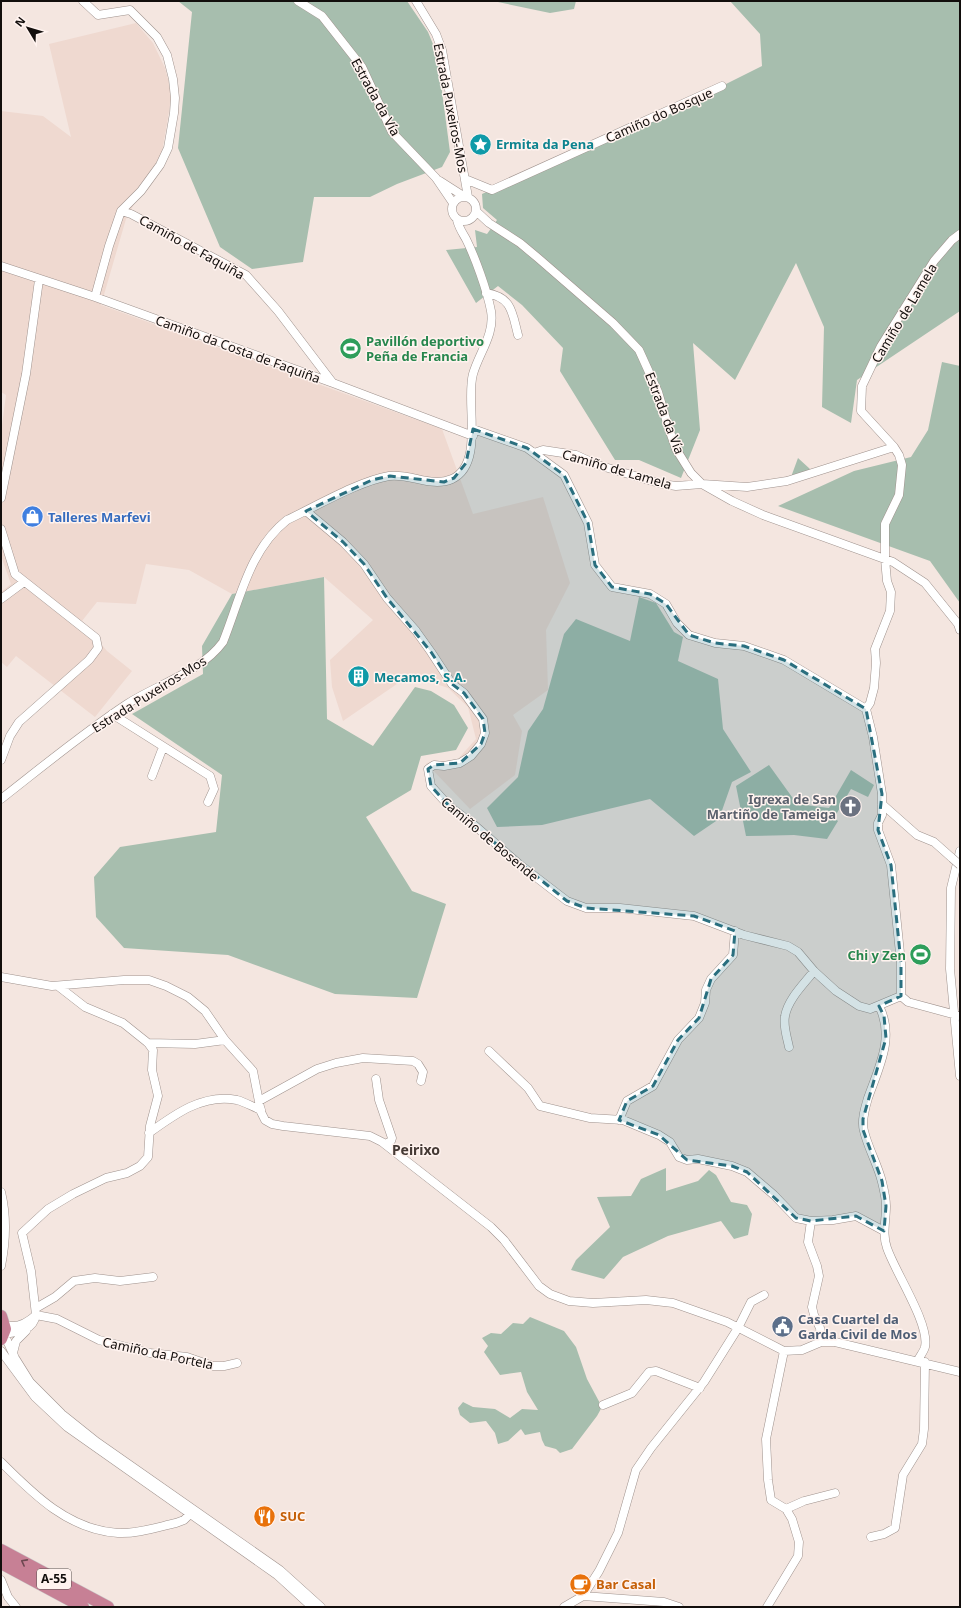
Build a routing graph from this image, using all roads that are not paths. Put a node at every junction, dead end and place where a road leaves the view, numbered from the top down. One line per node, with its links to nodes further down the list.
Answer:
1 (83, 1): 9 (street)
2 (298, 1): 5 (street, Estrada da Vía)
3 (416, 1): 6 (street, Estrada Puxeiros-Mos)
4 (722, 86): 6 (street, Camiño do Bosque)
5 (436, 178): 7 (street); 8 (street)
6 (465, 179): 7 (street, Estrada Puxeiros-Mos)
7 (467, 197): 8 (street); 10 (street)
8 (453, 203): 11 (street)
9 (121, 211): 16 (street); 18 (street, Camiño de Faquiña)
10 (474, 214): 11 (street); 22 (street, Estrada da Vía)
11 (460, 221): 15 (street, Estrada Puxeiros-Mos)
12 (960, 234): 20 (street, Camiño de Lamela)
13 (1, 266): 14 (street, Camiño da Costa de Faquiña)
14 (39, 280): 16 (street, Camiño da Costa de Faquiña); 23 (street)
15 (486, 293): 17 (street); 19 (street, Estrada Puxeiros-Mos)
16 (95, 297): 18 (street, Camiño da Costa de Faquiña)
17 (518, 335)
18 (333, 383): 19 (street, Camiño da Costa de Faquiña)
19 (473, 432): 21 (street, Camiño da Costa de Faquiña); 24 (street, Estrada Puxeiros-Mos)
20 (894, 447): 22 (street, Camiño de Lamela); 26 (street)
21 (534, 453): 22 (street, Camiño de Lamela); 30 (street, Camiño da Costa de Faquiña)
22 (702, 484): 26 (street, Estrada da Vía)
23 (1, 498)
24 (306, 511): 31 (street, Estrada Puxeiros-Mos); 40 (street, Camiño de Bosende)
25 (1, 529): 27 (street)
26 (885, 559): 29 (street, Estrada da Vía); 30 (street)
27 (24, 582): 28 (street); 33 (street)
28 (1, 599)
29 (960, 630)
30 (866, 709): 37 (street)
31 (112, 714): 32 (street); 35 (street, Estrada Puxeiros-Mos)
32 (163, 747): 34 (street); 36 (street)
33 (1, 760)
34 (152, 776)
35 (1, 800)
36 (208, 802)
37 (882, 804): 39 (street, bridge); 44 (street)
38 (960, 851): 46 (street)
39 (960, 865)
40 (734, 931): 41 (street, Camiño de Bosende); 56 (street)
41 (814, 971): 45 (street, Camiño de Bosende); 49 (street)
42 (1, 977): 43 (street)
43 (58, 986): 47 (street); 48 (street)
44 (901, 996): 45 (street, Camiño de Bosende); 46 (street)
45 (879, 1006): 61 (street)
46 (957, 1015): 51 (street)
47 (225, 1040): 48 (street); 54 (street)
48 (148, 1043): 57 (street)
49 (789, 1047)
50 (489, 1051): 56 (street)
51 (960, 1076)
52 (376, 1080): 58 (street)
53 (421, 1081): 54 (street)
54 (259, 1101): 55 (street)
55 (261, 1110): 57 (street); 58 (street)
56 (619, 1120): 60 (street)
57 (149, 1132): 65 (street)
58 (385, 1144): 68 (street)
59 (1, 1192): 62 (street)
60 (811, 1221): 61 (street); 69 (street)
61 (884, 1231): 73 (street)
62 (1, 1266)
63 (153, 1277): 65 (street)
64 (764, 1295): 68 (street)
65 (36, 1312): 66 (street); 67 (street); 74 (street, Camiño da Portela)
66 (3, 1328): 67 (street); 72 (street)
67 (28, 1328): 72 (street)
68 (738, 1328): 71 (street); 76 (street)
69 (821, 1342): 71 (street); 73 (street)
70 (1, 1351): 81 (street)
71 (784, 1351): 80 (street)
72 (13, 1353): 81 (street)
73 (921, 1361): 75 (street); 82 (street)
74 (237, 1363)
75 (960, 1372)
76 (700, 1388): 77 (street); 86 (street)
77 (604, 1405)
78 (1, 1462): 81 (street)
79 (835, 1494): 80 (street)
80 (786, 1509): 94 (street)
81 (192, 1512): 90 (street); 91 (street)
82 (871, 1537)
83 (1, 1550): 89 (highway, A-55, one-way to 83)
84 (1, 1563): 88 (highway, A-55)
85 (1, 1580): 87 (street)
86 (583, 1596): 92 (street); 93 (street)
87 (16, 1607)
88 (83, 1607)
89 (108, 1607)
90 (312, 1607)
91 (321, 1607)
92 (564, 1607)
93 (679, 1607)
94 (767, 1607)

